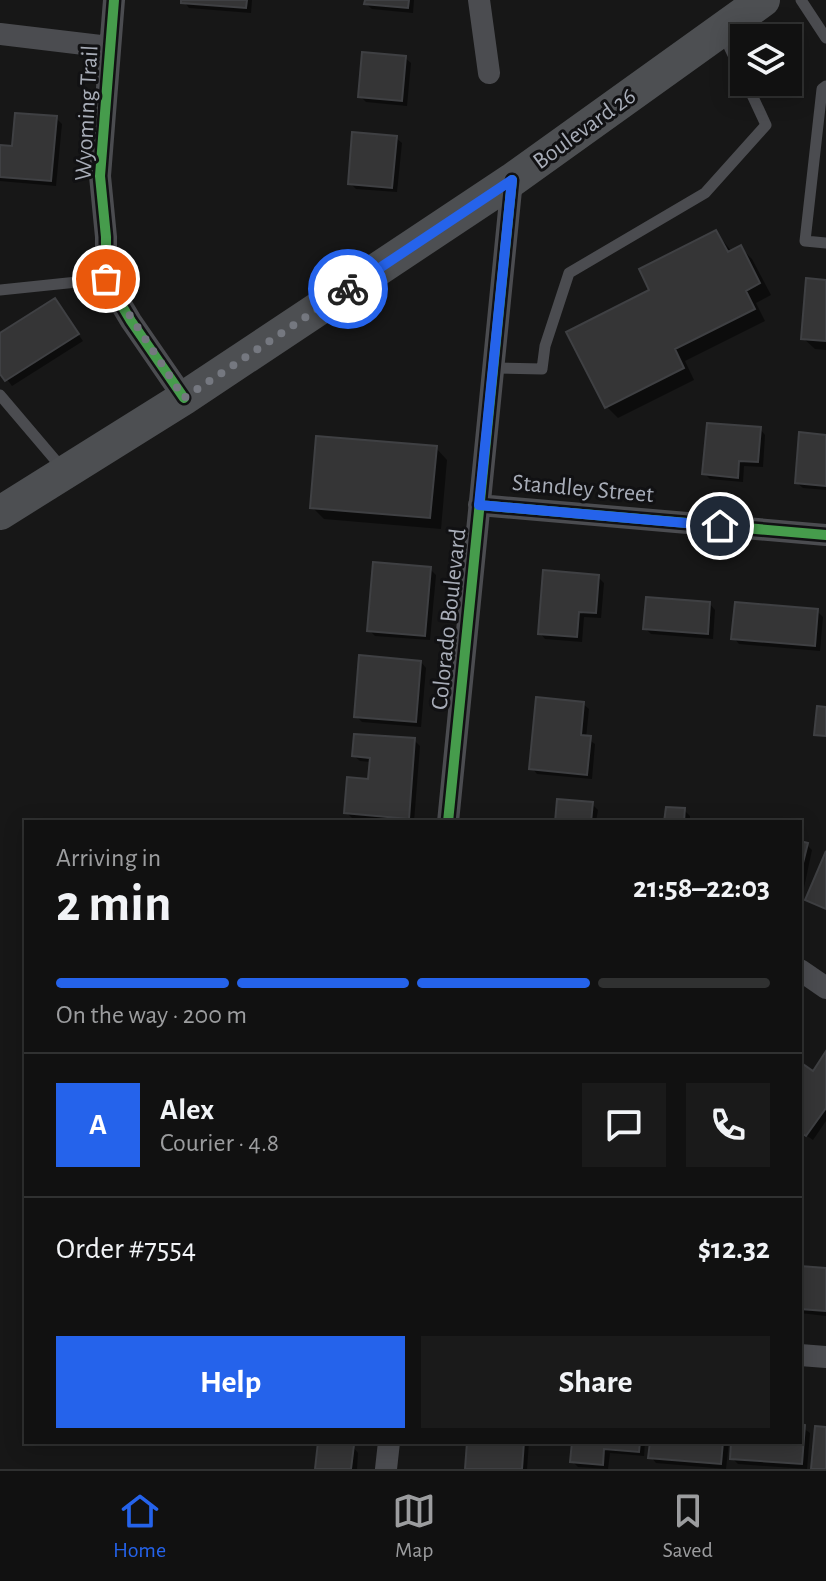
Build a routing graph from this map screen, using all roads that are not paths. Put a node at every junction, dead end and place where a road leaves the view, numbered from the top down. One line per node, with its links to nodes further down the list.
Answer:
1 (114, 0): 8 (street, Wyoming Trail)
2 (479, 0): 10 (street)
3 (763, 0): 5 (main road, Boulevard 26)
4 (801, 0): 7 (lane)
5 (721, 30): 9 (lane); 13 (main road, Boulevard 26)
6 (0, 34): 8 (street)
7 (826, 38)
8 (109, 47): 15 (street, Wyoming Trail)
9 (730, 49)
10 (489, 73)
11 (826, 86): 14 (lane)
12 (752, 96): 17 (lane)
13 (512, 180): 17 (street, Colorado Boulevard); 19 (main road, Boulevard 26)
14 (826, 243)
15 (106, 279): 16 (lane); 19 (street)
16 (0, 290)
17 (493, 368): 21 (street, Colorado Boulevard)
18 (0, 395): 20 (lane)
19 (184, 398): 20 (main road, Boulevard 26)
20 (65, 472): 22 (main road, Boulevard 26)
21 (479, 505): 23 (street, Standley Street); 24 (street, Colorado Boulevard)
22 (0, 513)
23 (826, 535)
24 (448, 820)
25 (802, 971): 26 (street)
26 (826, 988)
27 (802, 1355): 28 (street)
28 (826, 1357)
29 (389, 1444): 30 (street)
30 (386, 1469)

